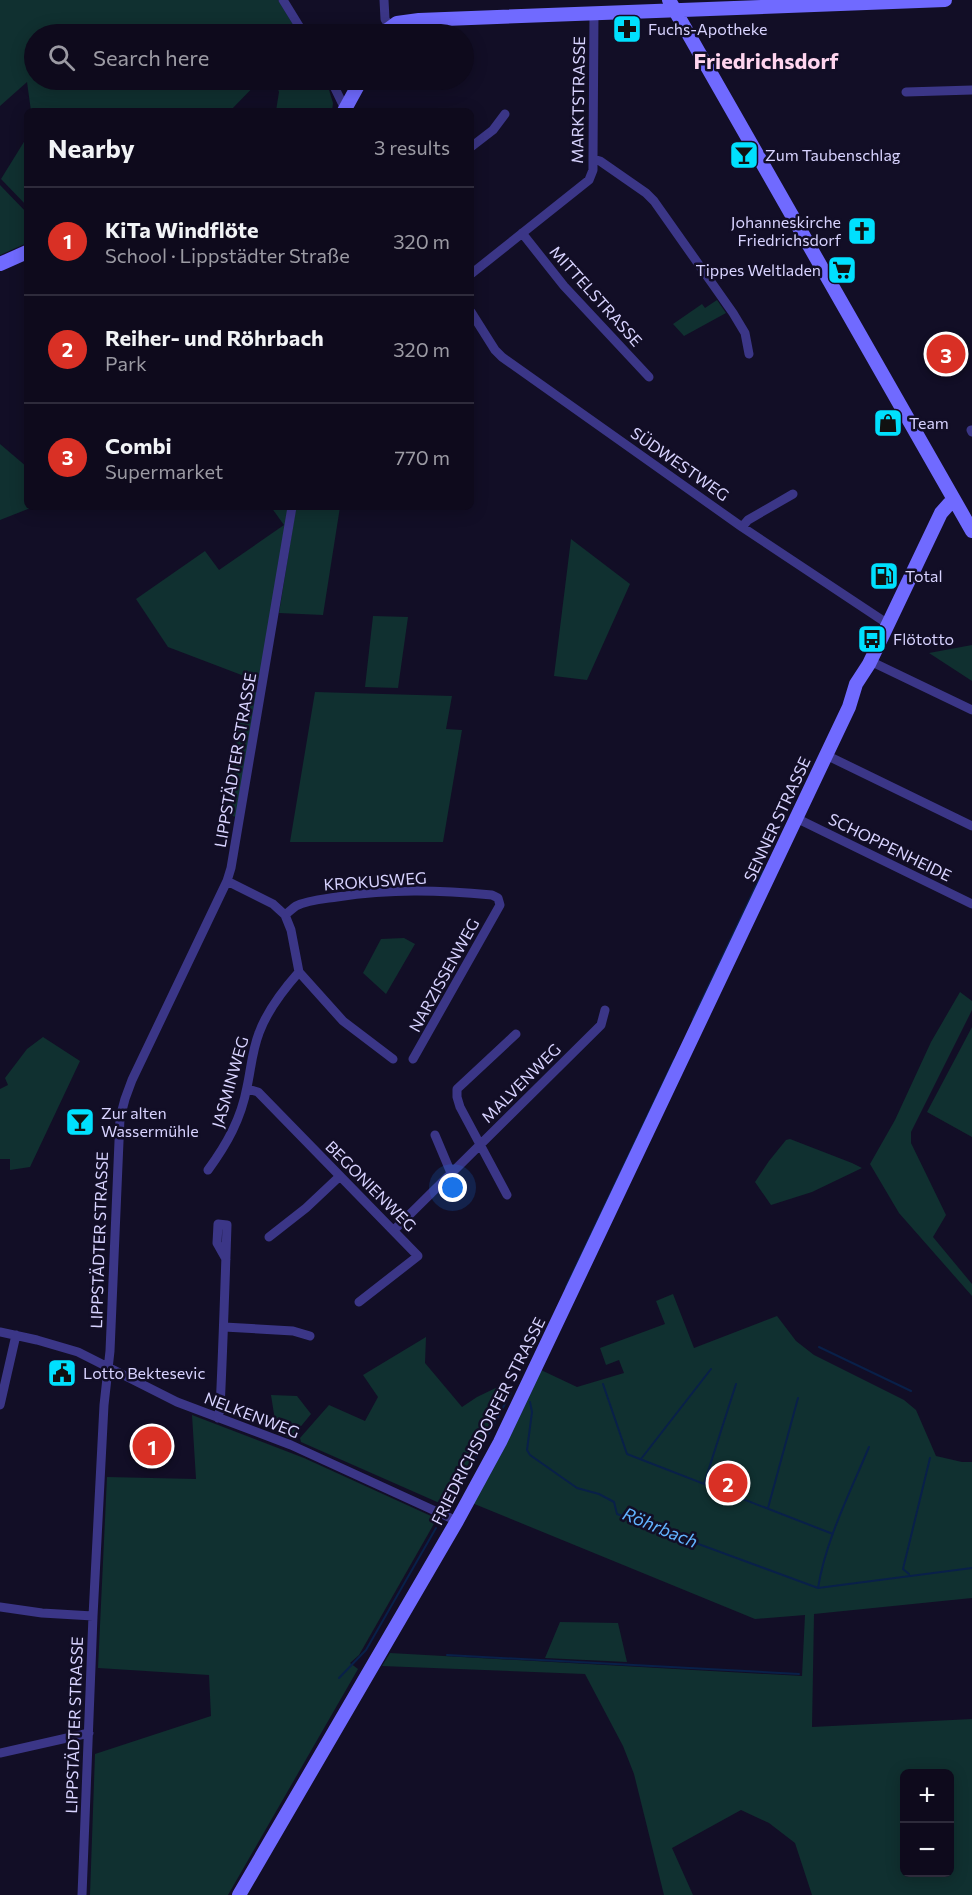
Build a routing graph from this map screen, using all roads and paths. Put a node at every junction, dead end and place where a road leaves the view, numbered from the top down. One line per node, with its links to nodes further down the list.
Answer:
1 (283, 0): 6 (street)
2 (384, 0): 7 (street)
3 (945, 0): 4 (main road)
4 (672, 5): 5 (main road); 26 (main road)
5 (594, 14): 8 (main road); 17 (street, MARKTSTRASSE)
6 (298, 24)
7 (385, 24)
8 (396, 24)
9 (336, 90): 13 (street)
10 (358, 90): 14 (main road)
11 (972, 90): 12 (street)
12 (906, 92)
13 (346, 108)
14 (349, 108)
15 (505, 114): 16 (street)
16 (474, 145)
17 (593, 159): 18 (street, MARKTSTRASSE); 23 (street)
18 (522, 233): 21 (street, MARKTSTRASSE); 24 (street, MITTELSTRASSE)
19 (24, 253): 20 (main road)
20 (0, 264)
21 (474, 272)
22 (474, 317): 28 (street, SÜDWESTWEG)
23 (749, 354)
24 (649, 377)
25 (793, 494): 28 (street)
26 (954, 501): 29 (main road); 30 (main road, SENNER STRASSE)
27 (292, 510): 36 (street, LIPPSTÄDTER STRASSE)
28 (742, 527): 30 (street, SÜDWESTWEG)
29 (972, 531)
30 (888, 624): 31 (main road, SENNER STRASSE)
31 (869, 662): 32 (street); 33 (main road, SENNER STRASSE)
32 (972, 710)
33 (826, 755): 34 (main road, SENNER STRASSE); 35 (street)
34 (796, 818): 37 (street, SCHOPPENHEIDE); 40 (main road, SENNER STRASSE)
35 (972, 826)
36 (227, 881): 39 (street); 61 (street, LIPPSTÄDTER STRASSE)
37 (972, 904)
38 (500, 905): 39 (street, KROKUSWEG); 45 (street, NARZISSENWEG)
39 (285, 915): 41 (street)
40 (735, 946): 64 (main road, FRIEDRICHSDORFER STRASSE)
41 (299, 972): 44 (street); 46 (street, JASMINWEG)
42 (605, 1010): 48 (street, MALVENWEG)
43 (516, 1034): 48 (street)
44 (393, 1059)
45 (413, 1059)
46 (247, 1089): 49 (street, JASMINWEG); 51 (street, BEGONIENWEG)
47 (435, 1135): 50 (street)
48 (481, 1143): 50 (street, MALVENWEG); 52 (street)
49 (208, 1170)
50 (452, 1173): 53 (street, MALVENWEG)
51 (340, 1176): 53 (street, BEGONIENWEG); 54 (street)
52 (507, 1195)
53 (394, 1230): 56 (street, BEGONIENWEG)
54 (269, 1237)
55 (226, 1259): 57 (street)
56 (359, 1302)
57 (224, 1327): 60 (street); 63 (street)
58 (0, 1332): 59 (street, NELKENWEG)
59 (16, 1335): 61 (street, NELKENWEG); 62 (street)
60 (310, 1336)
61 (108, 1367): 63 (street, NELKENWEG); 66 (street, LIPPSTÄDTER STRASSE)
62 (0, 1405)
63 (218, 1418): 64 (street, NELKENWEG)
64 (457, 1521): 70 (main road, FRIEDRICHSDORFER STRASSE)
65 (0, 1607): 66 (street)
66 (93, 1616): 67 (street, LIPPSTÄDTER STRASSE)
67 (89, 1733): 68 (street); 69 (street, LIPPSTÄDTER STRASSE)
68 (0, 1753)
69 (82, 1895)
70 (239, 1895)

